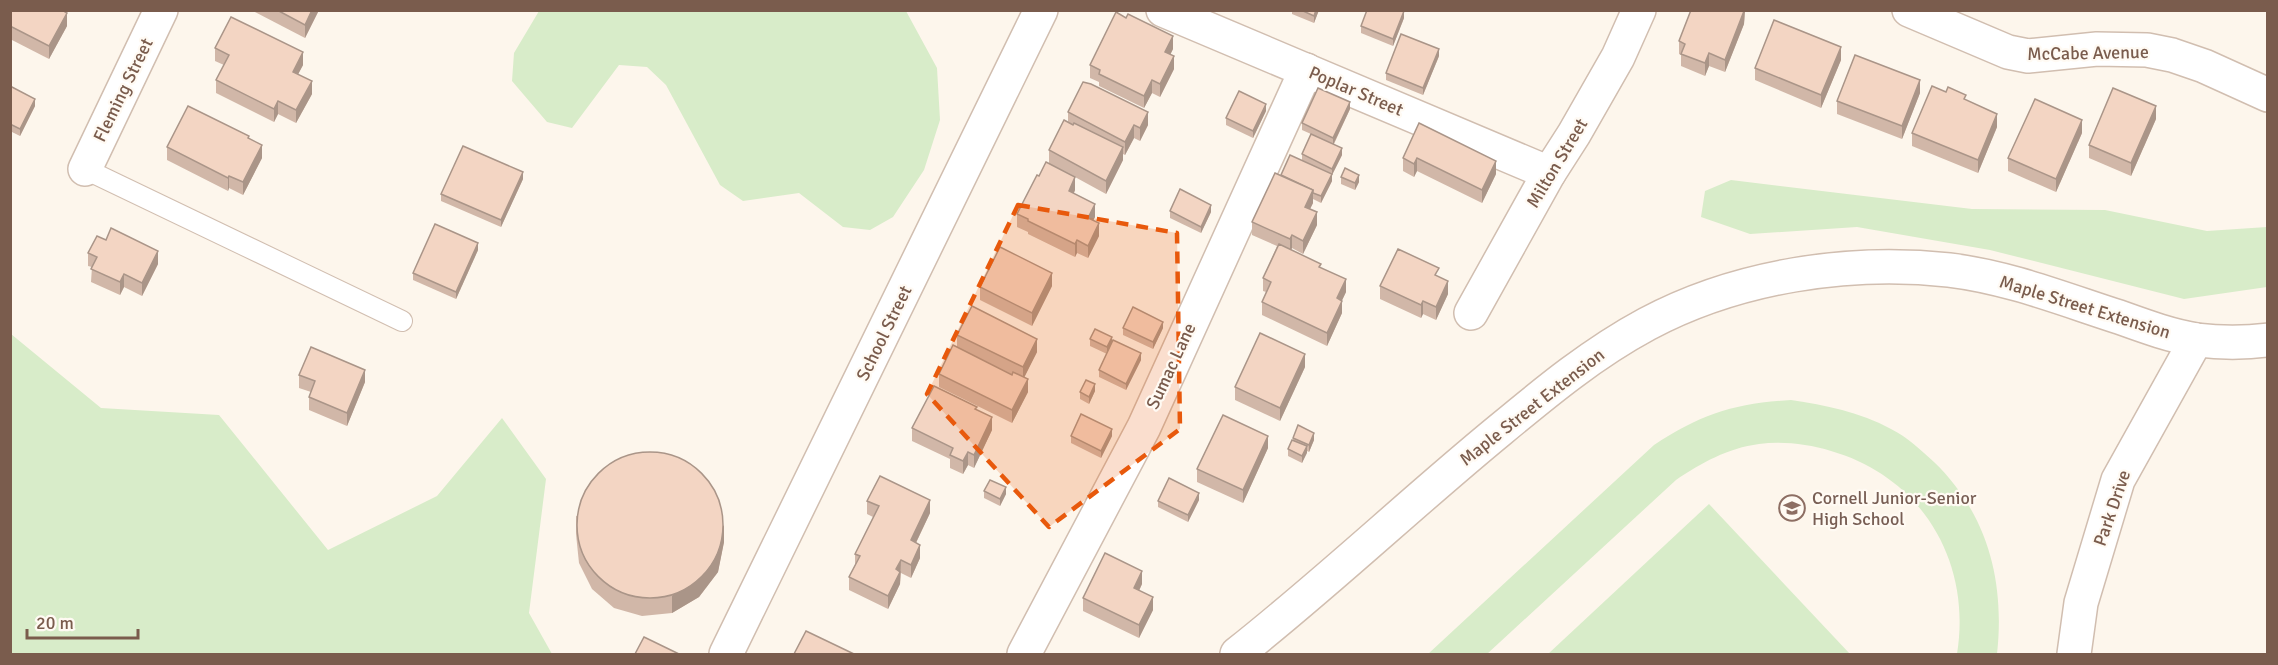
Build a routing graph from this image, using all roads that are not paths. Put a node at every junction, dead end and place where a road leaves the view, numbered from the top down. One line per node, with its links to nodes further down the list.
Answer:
1 (161, 10): 8 (street, Fleming Street)
2 (1041, 10): 14 (street, School Street)
3 (1163, 10): 6 (street, Poplar Street)
4 (1639, 10): 9 (street, Milton Street)
5 (1909, 10): 7 (street, McCabe Avenue)
6 (1306, 70): 9 (street, Poplar Street); 15 (street, Sumac Lane)
7 (2268, 95)
8 (85, 169): 11 (lane)
9 (1549, 172): 10 (street, Milton Street)
10 (1471, 313)
11 (402, 321)
12 (2196, 340): 13 (street, Maple Street Extension); 16 (street, Maple Street Extension); 17 (street, Park Drive)
13 (2268, 340)
14 (726, 654)
15 (1024, 654)
16 (1237, 654)
17 (2074, 654)

